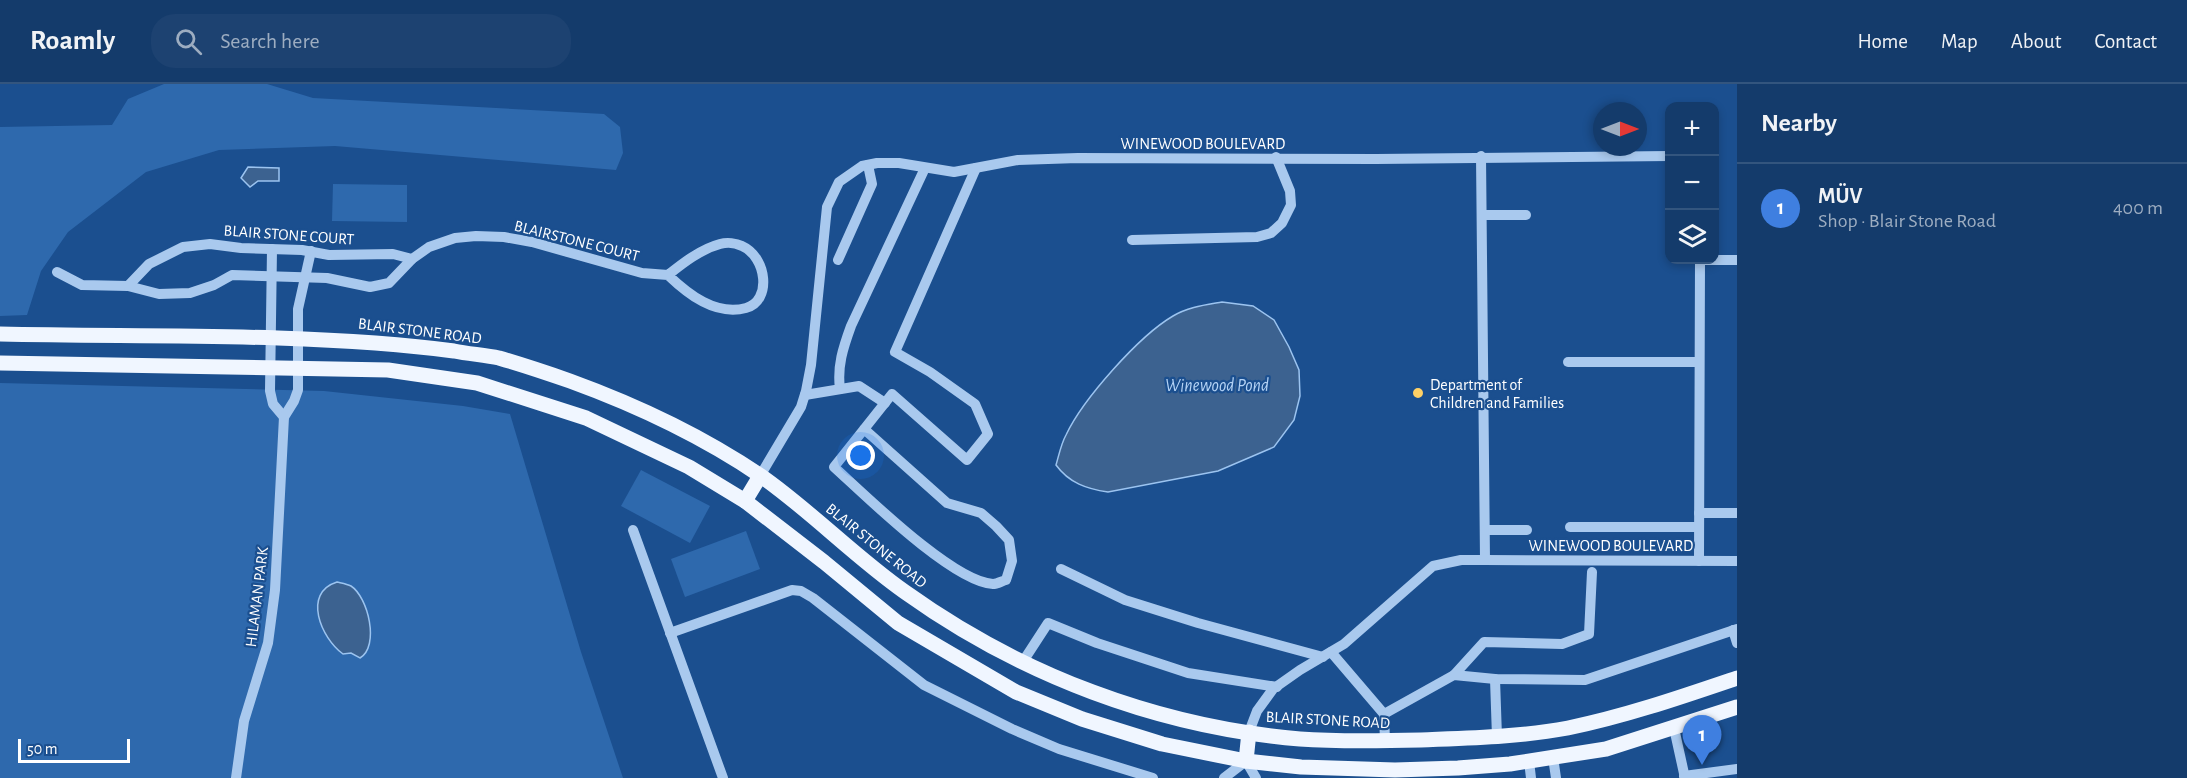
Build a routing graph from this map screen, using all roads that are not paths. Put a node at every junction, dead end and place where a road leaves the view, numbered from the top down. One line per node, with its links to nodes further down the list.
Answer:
1 (1481, 156): 2 (street, WINEWOOD BOULEVARD); 3 (street, WINEWOOD BOULEVARD); 7 (street)
2 (1665, 156)
3 (1276, 157): 6 (street, WINEWOOD BOULEVARD); 9 (street)
4 (868, 165): 5 (street, WINEWOOD BOULEVARD); 13 (street); 31 (street, WINEWOOD BOULEVARD)
5 (925, 168): 6 (street, WINEWOOD BOULEVARD); 30 (street)
6 (976, 168): 32 (street)
7 (1482, 215): 8 (street); 42 (street)
8 (1526, 215)
9 (1131, 240)
10 (272, 249): 11 (street, BLAIR STONE COURT); 19 (street); 21 (street, BLAIR STONE COURT)
11 (311, 251): 12 (street, BLAIR STONE COURT); 20 (street)
12 (412, 259): 18 (street, BLAIRSTONE COURT); 20 (street)
13 (838, 260)
14 (1719, 260): 15 (street)
15 (1737, 260)
16 (1700, 264): 26 (street)
17 (57, 272): 21 (street)
18 (668, 275): 18 (street)
19 (273, 276): 20 (street); 21 (street); 23 (street)
20 (305, 277): 24 (street)
21 (128, 286)
22 (0, 334): 23 (main road, BLAIR STONE ROAD)
23 (270, 338): 24 (main road, BLAIR STONE ROAD); 28 (street)
24 (298, 338): 29 (street); 35 (main road, BLAIR STONE ROAD)
25 (1568, 362): 26 (street)
26 (1700, 362): 37 (street)
27 (0, 363): 28 (main road)
28 (270, 367): 29 (main road); 33 (street)
29 (298, 367): 33 (street, HILAMAN PARK); 36 (main road)
30 (840, 389): 31 (street); 32 (street)
31 (805, 395): 35 (street, WINEWOOD BOULEVARD)
32 (885, 402): 34 (street)
33 (284, 417): 71 (street, HILAMAN PARK)
34 (864, 429): 34 (street)
35 (760, 476): 36 (main road); 53 (main road, BLAIR STONE ROAD)
36 (745, 501): 58 (main road)
37 (1699, 513): 38 (street); 40 (street)
38 (1737, 513)
39 (1570, 527): 40 (street)
40 (1699, 527): 45 (street)
41 (633, 530): 50 (street)
42 (1485, 530): 43 (street); 44 (street)
43 (1527, 530)
44 (1485, 560): 45 (street, WINEWOOD BOULEVARD); 52 (street, WINEWOOD BOULEVARD)
45 (1699, 561): 46 (street, WINEWOOD BOULEVARD)
46 (1737, 561)
47 (1061, 569): 52 (street)
48 (1592, 572): 54 (street)
49 (1735, 629): 51 (street); 56 (street)
50 (670, 633): 72 (street); 73 (street)
51 (1737, 643)
52 (1327, 654): 57 (street, WINEWOOD BOULEVARD); 60 (street)
53 (1022, 663): 57 (street); 58 (main road); 62 (main road, BLAIR STONE ROAD)
54 (1454, 675): 56 (street); 60 (street)
55 (1737, 678): 63 (main road, BLAIR STONE ROAD)
56 (1495, 680): 63 (street)
57 (1277, 687): 62 (street, WINEWOOD BOULEVARD)
58 (1008, 688): 66 (main road)
59 (1737, 707): 61 (main road)
60 (1384, 714): 64 (street)
61 (1674, 728): 65 (main road); 70 (street)
62 (1249, 732): 64 (main road, BLAIR STONE ROAD); 66 (main road)
63 (1497, 737): 64 (main road, BLAIR STONE ROAD); 68 (main road)
64 (1385, 741)
65 (1553, 757): 67 (main road); 77 (street)
66 (1246, 761): 68 (main road); 74 (street); 75 (street)
67 (1529, 761): 68 (main road); 76 (street)
68 (1500, 765)
69 (1737, 768): 70 (street)
70 (1684, 777)
71 (236, 778)
72 (723, 778)
73 (1153, 778)
74 (1224, 778)
75 (1256, 778)
76 (1531, 778)
77 (1556, 778)

